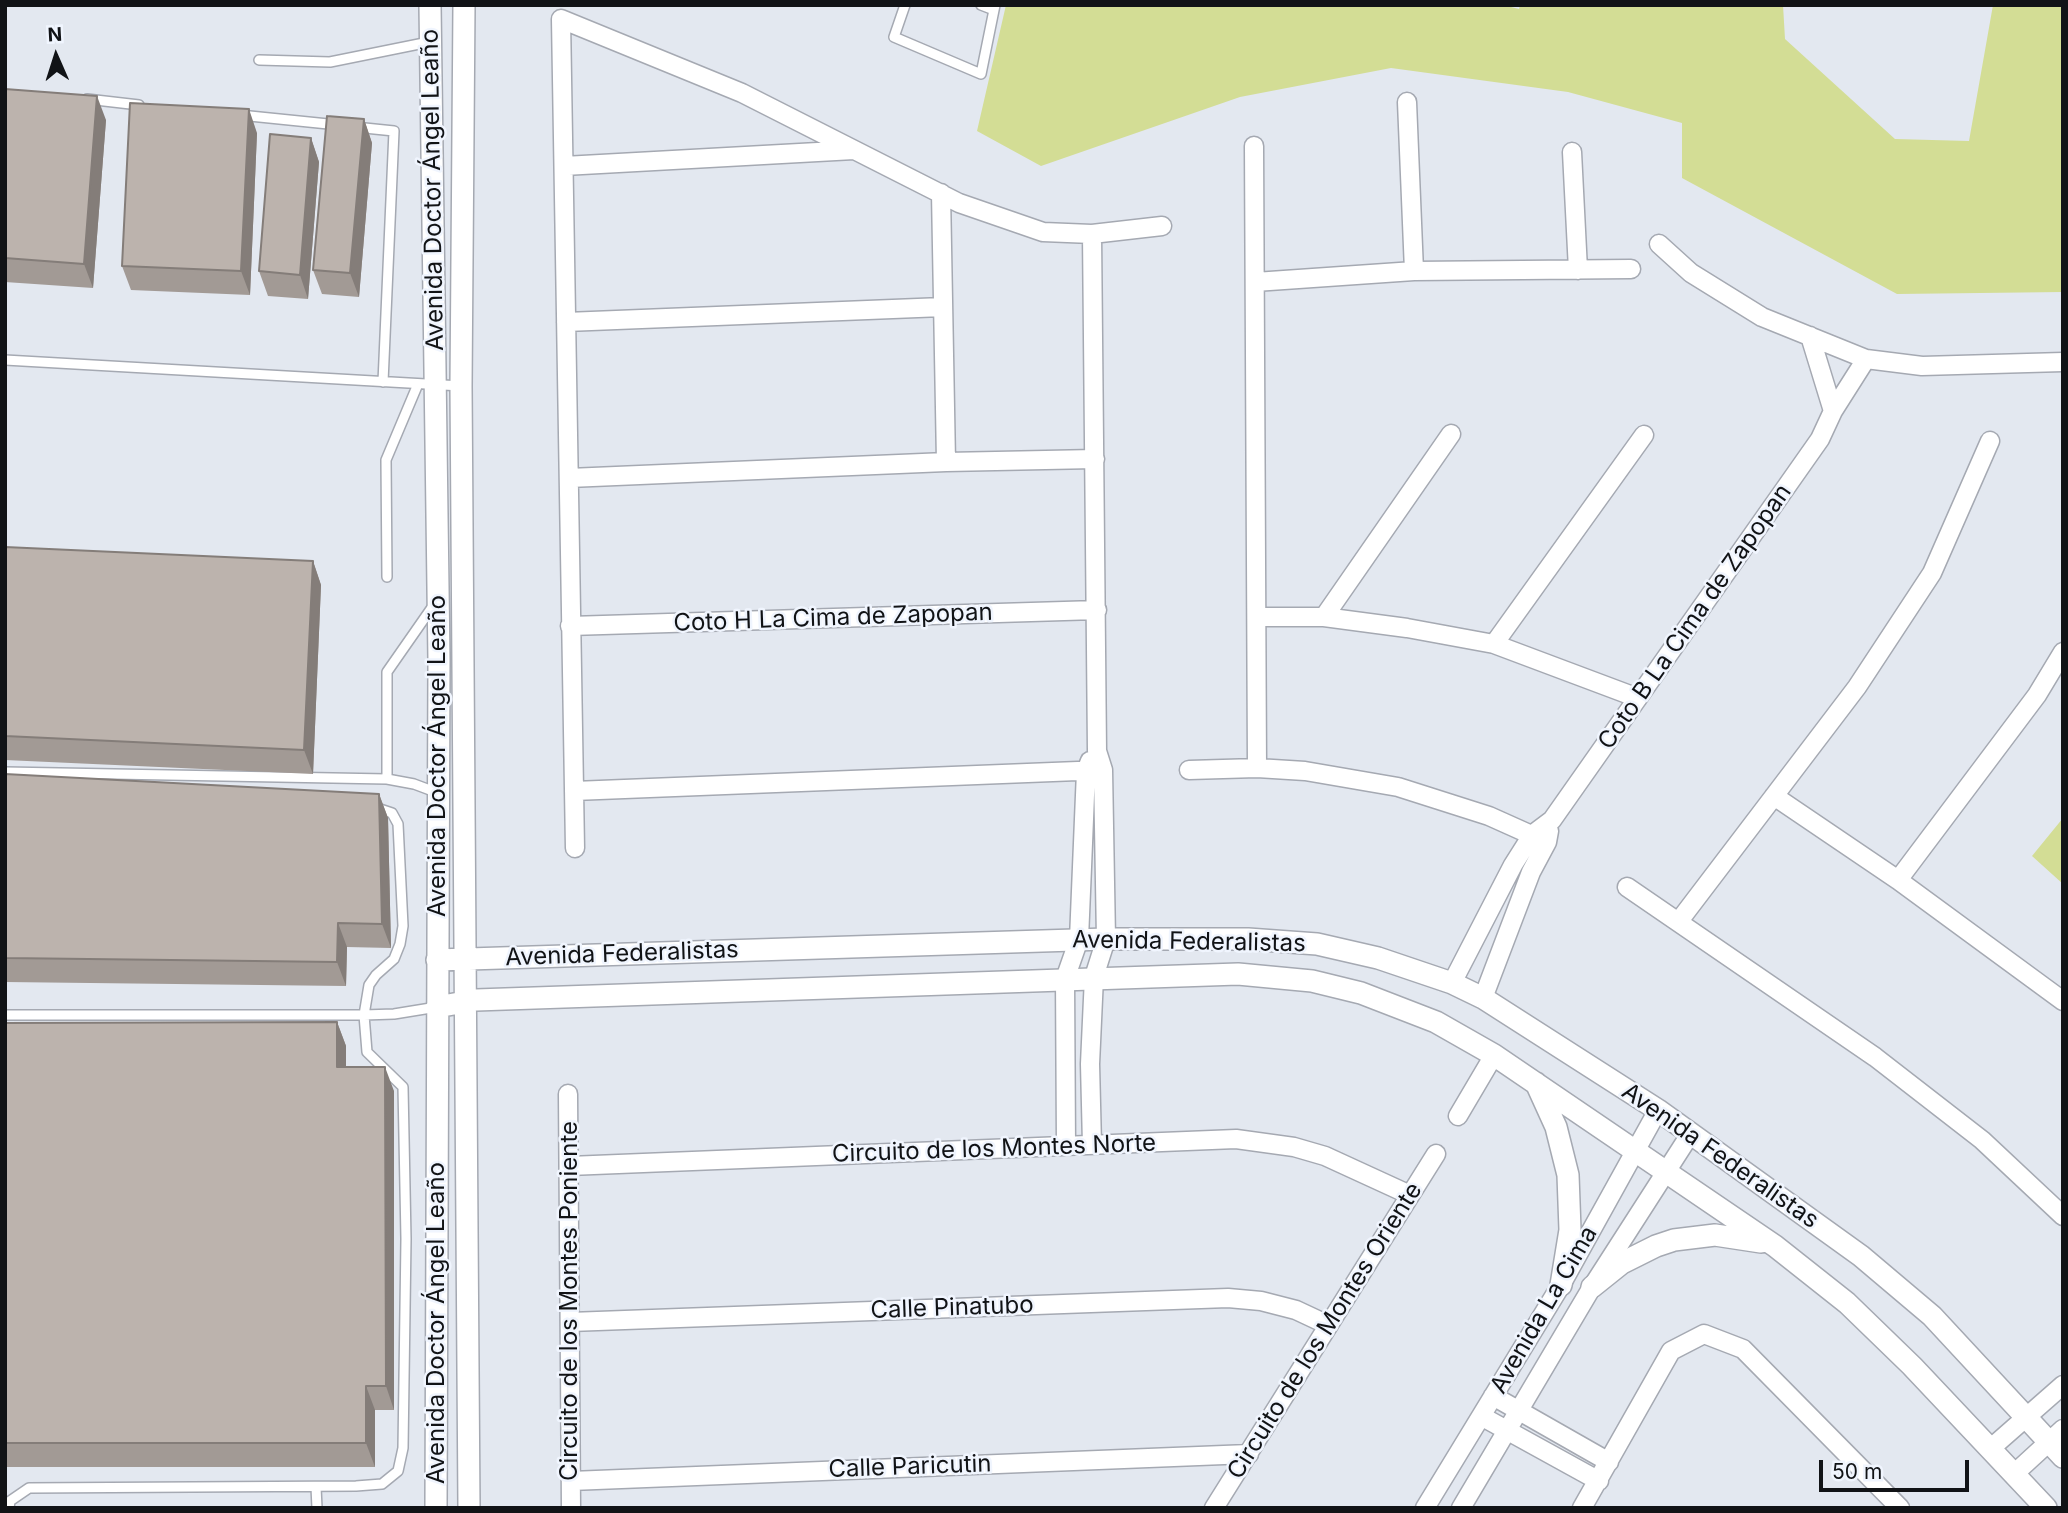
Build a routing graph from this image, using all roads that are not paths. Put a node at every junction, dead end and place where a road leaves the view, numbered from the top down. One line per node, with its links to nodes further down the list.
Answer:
1 (430, 5): 6 (street, Avenida Doctor Ángel Leaño)
2 (464, 5): 32 (street, Avenida Doctor Ángel Leaño)
3 (905, 5): 5 (lane)
4 (981, 5): 5 (lane)
5 (995, 8)
6 (431, 42): 7 (lane); 31 (street, Avenida Doctor Ángel Leaño)
7 (259, 60)
8 (75, 98): 10 (lane)
9 (1406, 102): 22 (street)
10 (144, 105)
11 (228, 114): 30 (lane)
12 (1254, 146): 23 (street)
13 (854, 150): 15 (street); 15 (street); 16 (street)
14 (1572, 152): 21 (street)
15 (564, 166): 25 (street)
16 (941, 193): 18 (street); 24 (street)
17 (1162, 226): 18 (street)
18 (1093, 234): 37 (street)
19 (1659, 244): 26 (street)
20 (1631, 269): 21 (street)
21 (1578, 270): 22 (street)
22 (1413, 271): 23 (street)
23 (1255, 282): 43 (street)
24 (943, 307): 25 (street); 38 (street)
25 (566, 322): 39 (street)
26 (1810, 336): 27 (street); 33 (street)
27 (1866, 359): 29 (street); 33 (street, Coto B La Cima de Zapopan)
28 (5, 360): 30 (lane)
29 (2063, 362)
30 (383, 382): 31 (lane)
31 (427, 385): 32 (lane); 40 (lane); 41 (street, Avenida Doctor Ángel Leaño)
32 (461, 386): 65 (street, Avenida Doctor Ángel Leaño)
33 (1833, 411): 48 (street, Coto B La Cima de Zapopan)
34 (1451, 434): 44 (street)
35 (1644, 435): 46 (street)
36 (1990, 441): 56 (street)
37 (1095, 458): 38 (street); 42 (street)
38 (946, 462): 39 (street)
39 (569, 478): 45 (street)
40 (387, 577)
41 (438, 599): 53 (lane); 55 (street, Avenida Doctor Ángel Leaño)
42 (1097, 610): 45 (street, Coto H La Cima de Zapopan); 50 (street)
43 (1257, 617): 44 (street); 49 (street)
44 (1324, 617): 46 (street)
45 (570, 626): 54 (street)
46 (1494, 644): 48 (street)
47 (2063, 652): 60 (street)
48 (1638, 698): 58 (street, Coto B La Cima de Zapopan)
49 (1257, 768): 51 (street); 58 (street)
50 (1094, 770): 54 (street); 63 (street); 64 (street)
51 (1189, 770)
52 (5, 772): 53 (lane)
53 (387, 779): 55 (lane)
54 (574, 791): 59 (street)
55 (438, 793): 66 (street, Avenida Doctor Ángel Leaño)
56 (1774, 796): 60 (street); 62 (street)
57 (365, 807): 75 (lane)
58 (1540, 838): 69 (street, Coto B La Cima de Zapopan); 70 (street, Coto B La Cima de Zapopan)
59 (575, 848)
60 (1898, 880): 72 (street)
61 (1627, 887): 62 (street)
62 (1679, 921): 91 (street)
63 (1079, 939): 64 (street, Avenida Federalistas); 65 (street, Avenida Federalistas); 68 (street)
64 (1106, 939): 67 (street); 69 (street, Avenida Federalistas)
65 (465, 959): 66 (street, Avenida Federalistas); 71 (street, Avenida Doctor Ángel Leaño)
66 (437, 960): 73 (street, Avenida Doctor Ángel Leaño)
67 (1094, 978): 68 (street, Avenida Federalistas); 76 (street); 78 (street, Avenida Federalistas)
68 (1065, 979): 71 (street, Avenida Federalistas); 77 (street)
69 (1452, 983): 70 (street, Avenida Federalistas)
70 (1483, 998): 81 (street, Avenida Federalistas)
71 (465, 1001): 73 (street, Avenida Federalistas); 94 (street, Avenida Doctor Ángel Leaño)
72 (2063, 1001)
73 (437, 1007): 75 (lane); 93 (street, Avenida Doctor Ángel Leaño)
74 (5, 1015): 75 (lane)
75 (364, 1015): 116 (lane)
76 (1091, 1046): 77 (street); 84 (street)
77 (1064, 1048): 85 (street)
78 (1494, 1055): 79 (street, Avenida Federalistas); 82 (street)
79 (1535, 1081): 86 (street, Avenida Federalistas); 95 (street)
80 (568, 1094): 88 (street, Circuito de los Montes Poniente)
81 (1658, 1110): 83 (street, Avenida Federalistas); 86 (street, Avenida La Cima)
82 (1458, 1116)
83 (1691, 1133): 89 (street, Avenida La Cima); 103 (street, Avenida Federalistas)
84 (1093, 1145): 85 (street, Circuito de los Montes Norte); 90 (street, Circuito de los Montes Norte)
85 (1066, 1146): 88 (street, Circuito de los Montes Norte)
86 (1635, 1150): 89 (street, Avenida Federalistas); 95 (street, Avenida La Cima)
87 (1436, 1154): 90 (street, Circuito de los Montes Oriente)
88 (569, 1166): 97 (street, Circuito de los Montes Poniente)
89 (1667, 1172): 92 (street, Avenida Federalistas); 96 (street, Avenida La Cima)
90 (1409, 1195): 98 (street, Circuito de los Montes Oriente)
91 (2063, 1216)
92 (1775, 1246): 96 (street); 109 (street, Avenida Federalistas)
93 (437, 1255): 94 (street); 119 (street, Avenida Doctor Ángel Leaño)
94 (468, 1255): 120 (street, Avenida Doctor Ángel Leaño)
95 (1561, 1285): 100 (street, Avenida La Cima)
96 (1592, 1287): 101 (street, Avenida La Cima)
97 (570, 1322): 98 (street, Calle Pinatubo); 114 (street, Circuito de los Montes Poniente)
98 (1328, 1325): 110 (street, Circuito de los Montes Oriente)
99 (2062, 1388): 103 (street)
100 (1493, 1396): 101 (street); 102 (street, Avenida La Cima)
101 (1520, 1412): 104 (street); 105 (street, Avenida La Cima)
102 (1481, 1416): 105 (street); 123 (street, Avenida La Cima)
103 (2026, 1417): 106 (street, Avenida Federalistas); 109 (street)
104 (1547, 1427): 107 (street); 108 (street)
105 (1508, 1431): 108 (street); 124 (street, Avenida La Cima)
106 (2058, 1443): 113 (street)
107 (1577, 1445): 111 (street); 112 (street)
108 (1536, 1447): 112 (street)
109 (1990, 1449): 113 (street, Avenida Federalistas)
110 (1249, 1454): 114 (street, Calle Paricutin); 122 (street, Circuito de los Montes Oriente)
111 (1609, 1462): 115 (street); 126 (street)
112 (1567, 1464): 115 (street)
113 (2014, 1474): 127 (street, Avenida Federalistas)
114 (571, 1481): 121 (street, Circuito de los Montes Poniente)
115 (1599, 1481): 125 (street)
116 (316, 1487): 117 (lane); 118 (lane)
117 (8, 1504)
118 (317, 1508)
119 (436, 1508)
120 (469, 1508)
121 (571, 1508)
122 (1214, 1508)
123 (1425, 1508)
124 (1461, 1508)
125 (1582, 1508)
126 (1900, 1508)
127 (2046, 1508)

